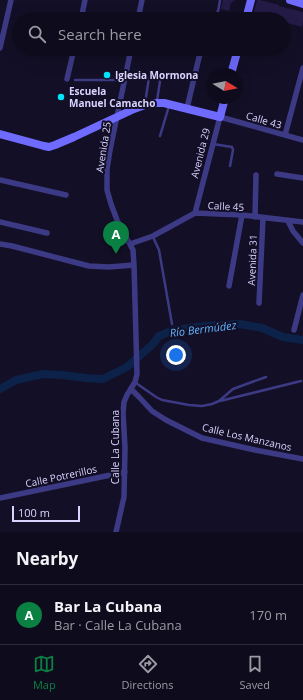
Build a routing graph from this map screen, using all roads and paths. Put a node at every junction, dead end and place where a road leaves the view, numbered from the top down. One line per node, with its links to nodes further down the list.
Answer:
1 (11, 0): 12 (street)
2 (85, 0): 8 (street)
3 (142, 0): 9 (street)
4 (220, 0): 10 (lane)
5 (251, 0): 11 (street)
6 (290, 0): 7 (street)
7 (303, 4)
8 (82, 12)
9 (139, 12)
10 (218, 12)
11 (248, 12)
12 (0, 48)
13 (72, 56): 21 (street)
14 (130, 56): 23 (street, Avenida 25)
15 (198, 56): 28 (street)
16 (236, 56): 17 (street)
17 (233, 68)
18 (303, 71): 32 (street)
19 (161, 74): 24 (lane)
20 (149, 78): 27 (lane)
21 (67, 79)
22 (75, 80): 23 (lane)
23 (125, 80): 30 (street, Avenida 25)
24 (156, 103): 25 (street); 27 (street)
25 (170, 104): 28 (street); 33 (lane)
26 (223, 104): 29 (street, Avenida 29)
27 (145, 105): 30 (street)
28 (187, 108): 29 (street)
29 (220, 117): 32 (street, Calle 43); 35 (street, Avenida 29)
30 (117, 118): 31 (street); 54 (street, Avenida 25)
31 (0, 134)
32 (285, 135): 34 (street, Calle 43)
33 (160, 136)
34 (303, 140)
35 (212, 144): 36 (lane); 42 (street, Avenida 29)
36 (230, 166)
37 (277, 174): 39 (street)
38 (256, 175): 44 (street)
39 (303, 178)
40 (0, 180): 41 (street)
41 (66, 196)
42 (195, 213): 43 (street, Calle 45); 51 (street, Calle 45)
43 (242, 215): 44 (street, Calle 45); 56 (street)
44 (255, 217): 45 (street, Calle 45)
45 (263, 218): 47 (street, Calle 45); 58 (street, Avenida 31)
46 (303, 218): 49 (street)
47 (288, 221): 49 (street, Calle 45); 52 (street)
48 (0, 222): 50 (street)
49 (303, 222)
50 (47, 233)
51 (153, 236): 54 (street, Calle 45); 59 (lane)
52 (303, 243)
53 (0, 244): 55 (street)
54 (130, 244): 55 (street, Calle La Cubana)
55 (134, 265): 63 (street, Calle La Cubana)
56 (228, 286)
57 (303, 295): 60 (street)
58 (259, 303)
59 (172, 324)
60 (294, 330)
61 (266, 377): 65 (lane)
62 (301, 381): 65 (lane)
63 (135, 382): 64 (street, Calle La Cubana); 65 (lane)
64 (131, 389): 66 (street, Calle Los Manzanos); 67 (street, Calle La Cubana)
65 (219, 401)
66 (303, 459)
67 (125, 472): 68 (street, Calle Potrerillos); 69 (street, Calle La Cubana)
68 (0, 498)
69 (116, 532)

